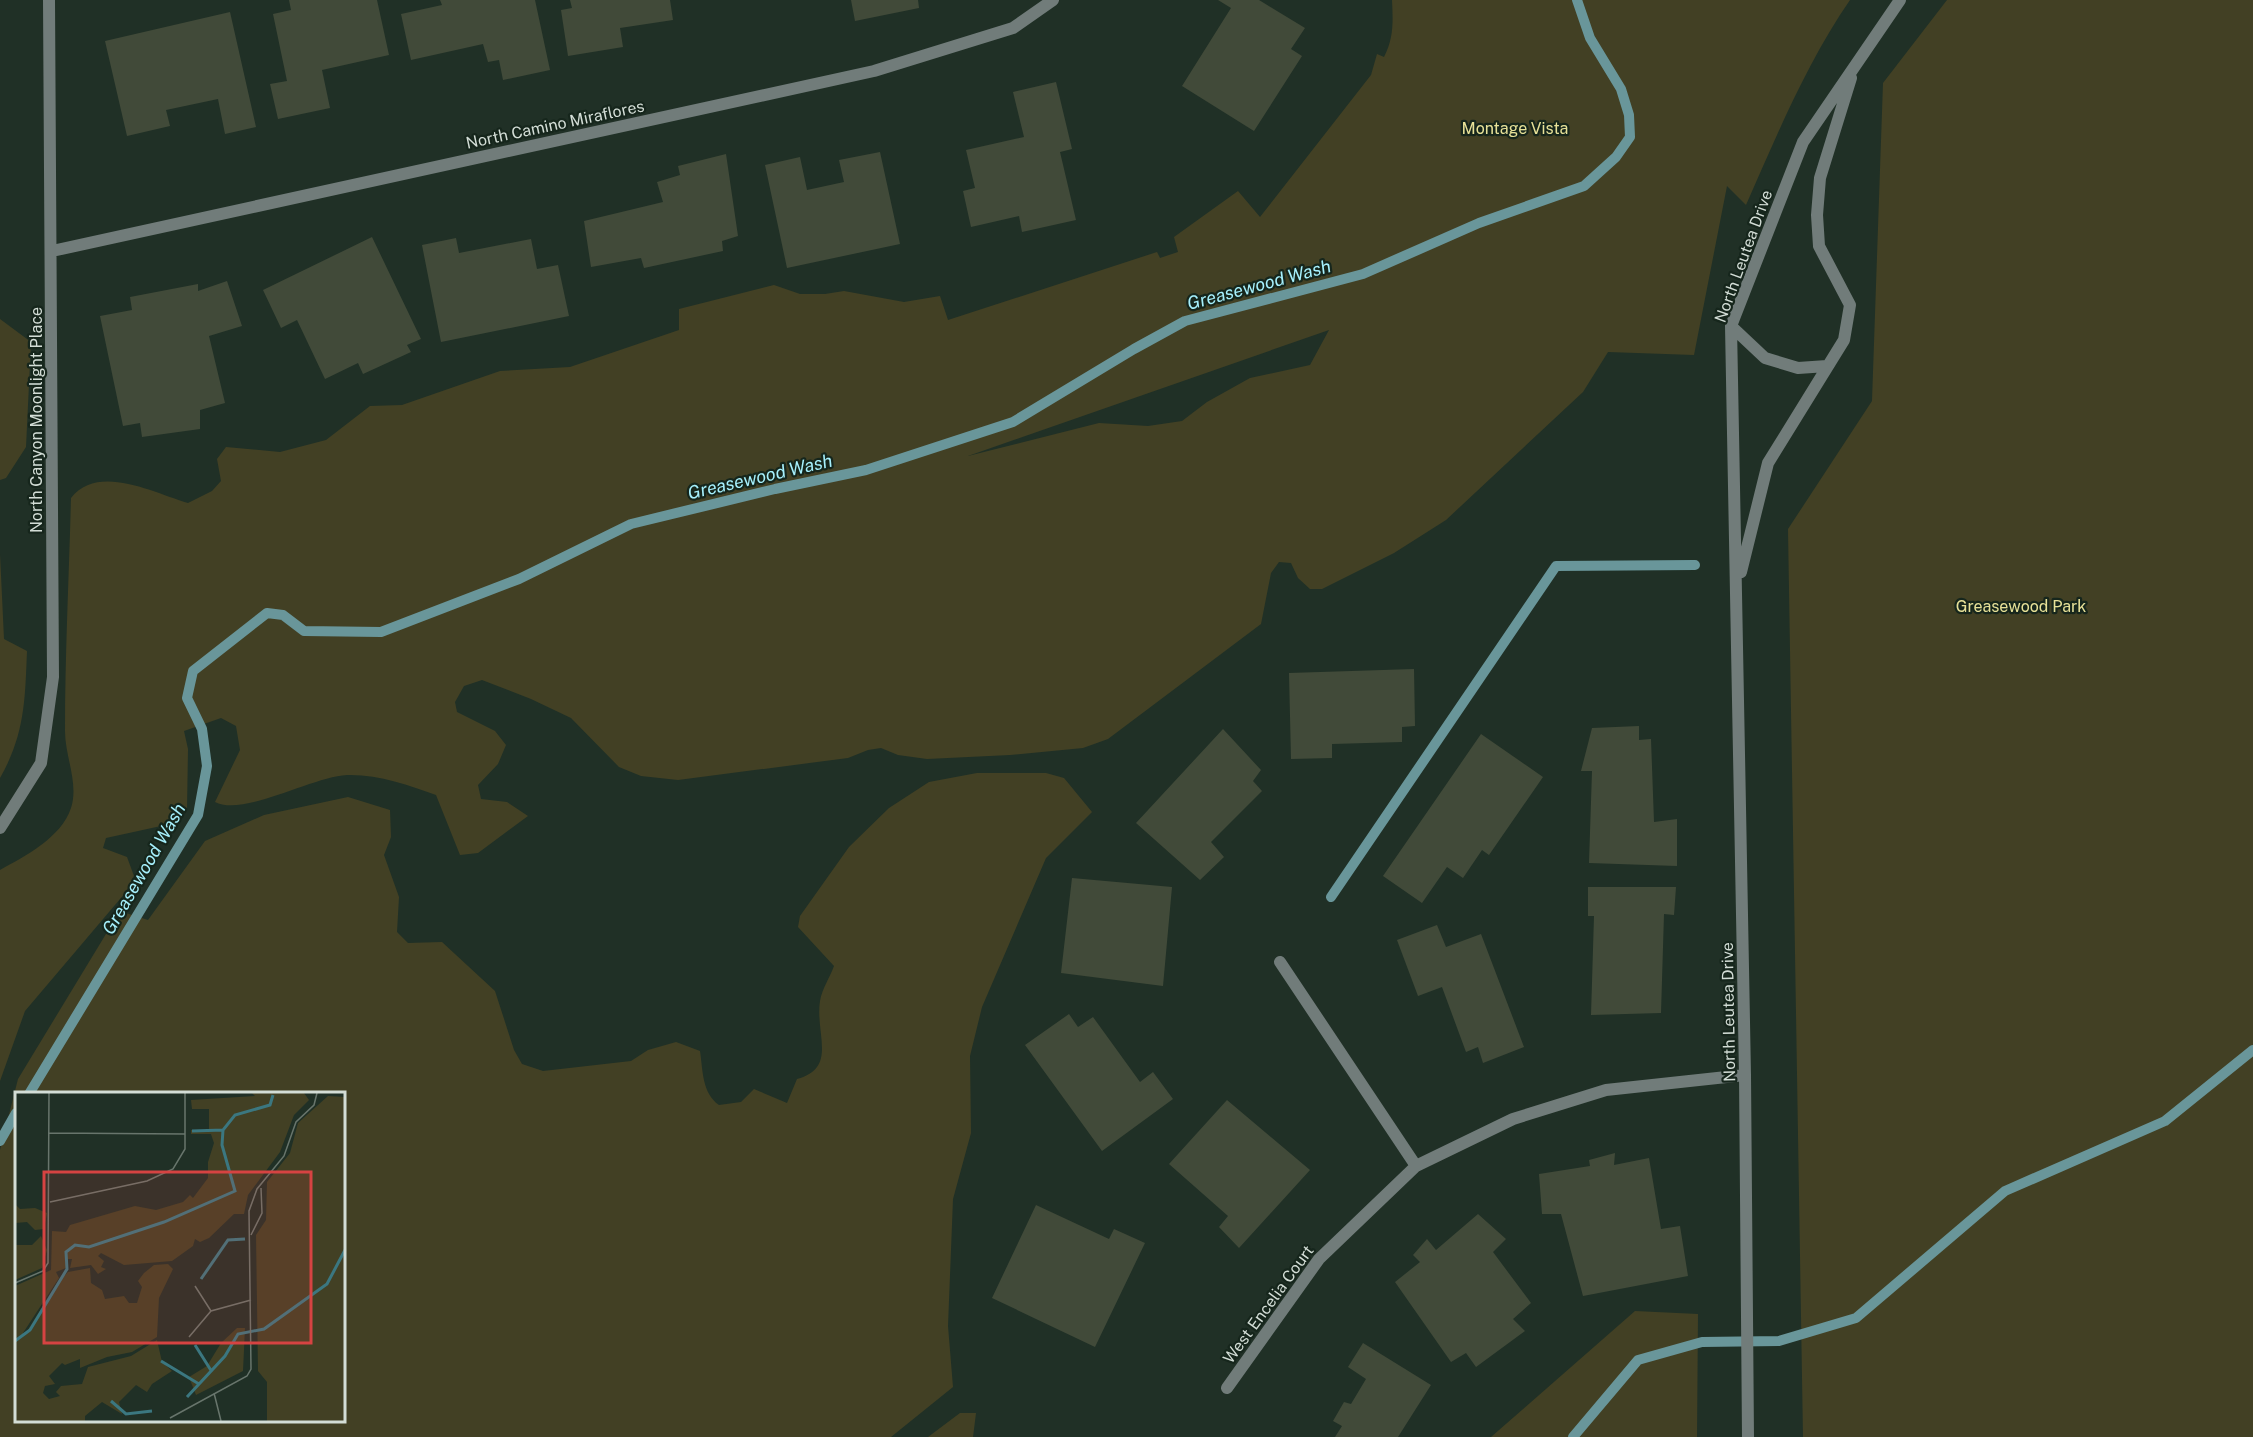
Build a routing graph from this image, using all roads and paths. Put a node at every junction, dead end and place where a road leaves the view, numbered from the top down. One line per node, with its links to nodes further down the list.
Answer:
1 (49, 0): 5 (street, North Canyon Moonlight Place)
2 (1053, 0): 5 (street, North Camino Miraflores)
3 (1900, 0): 4 (street, North Leutea Drive)
4 (1856, 63): 6 (street, North Leutea Drive); 7 (street, North Leutea Drive)
5 (52, 251): 9 (street, North Canyon Moonlight Place)
6 (1731, 326): 7 (street); 8 (street, North Leutea Drive)
7 (1827, 366): 8 (street, North Leutea Drive)
8 (1737, 587): 11 (street, North Leutea Drive)
9 (0, 828)
10 (1280, 962): 12 (street)
11 (1745, 1075): 12 (street, West Encelia Court); 14 (street, North Leutea Drive)
12 (1416, 1166): 13 (street, West Encelia Court)
13 (1227, 1388)
14 (1748, 1437)

